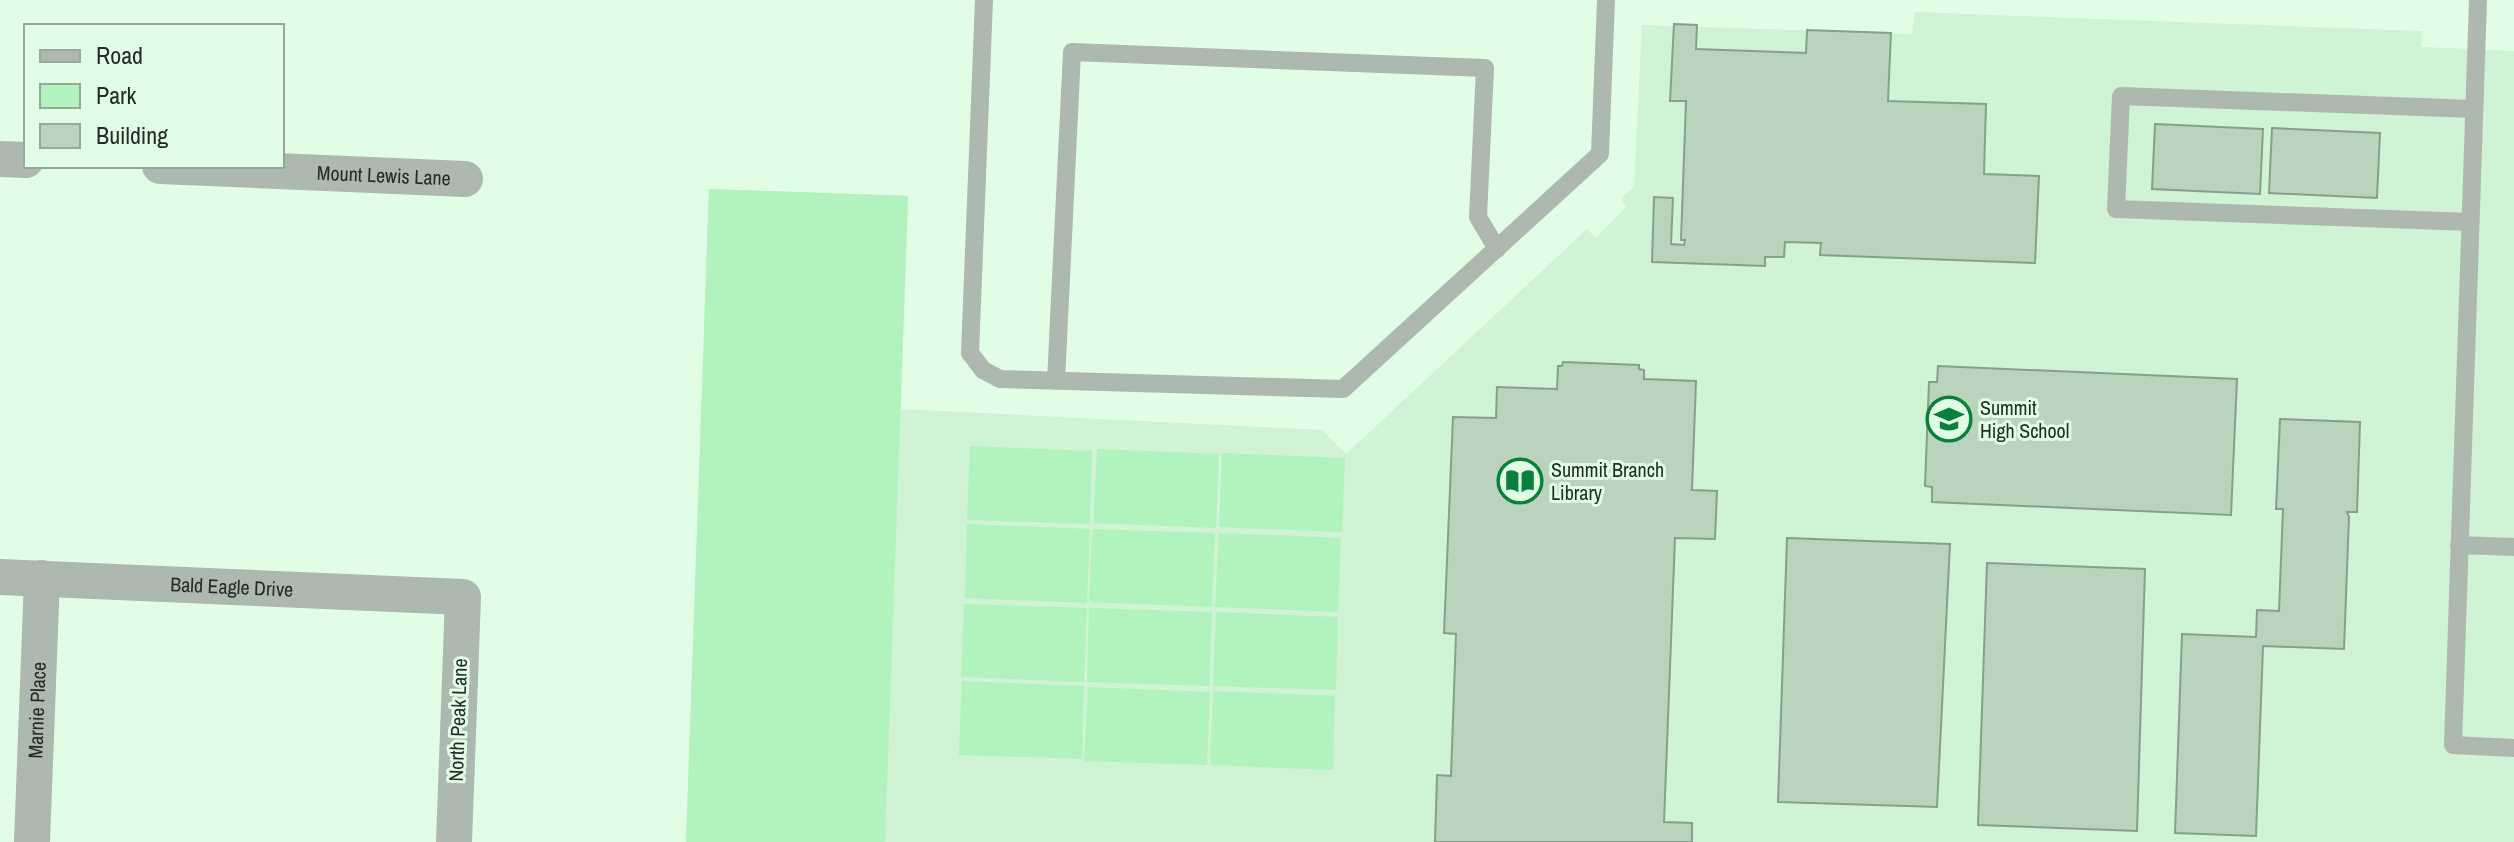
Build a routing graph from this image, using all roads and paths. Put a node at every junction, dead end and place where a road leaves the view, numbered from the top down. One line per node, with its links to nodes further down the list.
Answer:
1 (984, 0): 11 (lane)
2 (1606, 0): 10 (lane)
3 (2478, 0): 4 (lane)
4 (2473, 109): 9 (lane); 9 (lane)
5 (0, 159): 6 (street)
6 (24, 160)
7 (207, 168): 8 (street, Mount Lewis Lane)
8 (465, 179)
9 (2470, 222): 12 (lane)
10 (1497, 249): 11 (lane); 11 (lane)
11 (1056, 381)
12 (2459, 545): 13 (lane); 17 (lane)
13 (2514, 547)
14 (0, 577): 15 (street, Bald Eagle Drive)
15 (42, 578): 16 (street, Bald Eagle Drive); 18 (street, Marnie Place)
16 (463, 597): 19 (street, North Peak Lane)
17 (2514, 748)
18 (32, 842)
19 (454, 842)

